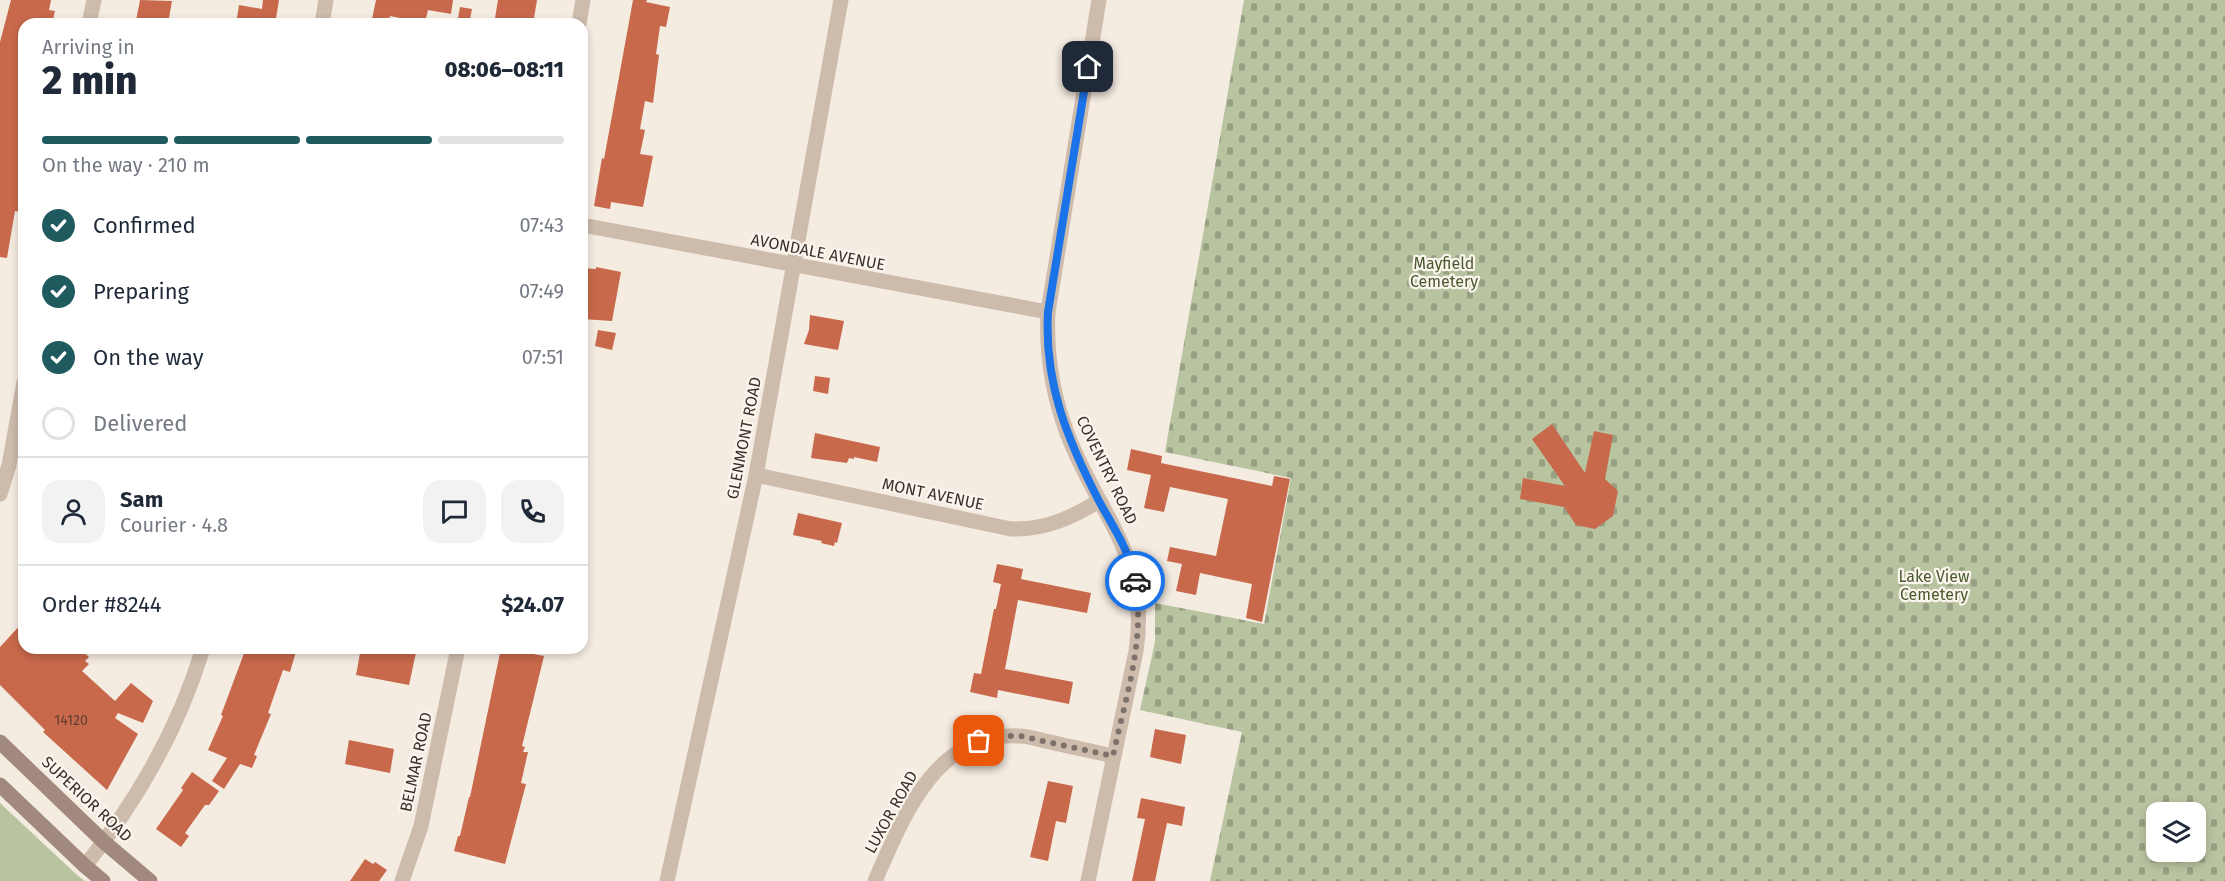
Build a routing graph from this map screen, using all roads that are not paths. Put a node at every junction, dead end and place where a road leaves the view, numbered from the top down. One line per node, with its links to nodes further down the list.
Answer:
1 (94, 0): 6 (street)
2 (326, 0): 7 (street)
3 (583, 0): 8 (street)
4 (841, 0): 10 (street, GLENMONT ROAD)
5 (1099, 0): 11 (street, COVENTRY ROAD)
6 (90, 18)
7 (323, 18)
8 (580, 18)
9 (588, 226): 10 (street, AVONDALE AVENUE)
10 (793, 266): 11 (street, AVONDALE AVENUE); 13 (street, GLENMONT ROAD)
11 (1048, 312): 15 (street, COVENTRY ROAD)
12 (18, 415): 14 (street)
13 (756, 475): 15 (street, MONT AVENUE); 26 (street, GLENMONT ROAD)
14 (0, 494)
15 (1099, 501): 19 (street, COVENTRY ROAD)
16 (201, 654): 21 (street)
17 (457, 654): 25 (street, BELMAR ROAD)
18 (0, 742): 21 (main road, SUPERIOR ROAD)
19 (1113, 756): 27 (street, LUXOR ROAD); 28 (street, COVENTRY ROAD)
20 (0, 785): 22 (main road)
21 (104, 842): 22 (street); 24 (main road, SUPERIOR ROAD)
22 (85, 866): 23 (main road)
23 (103, 881)
24 (150, 881)
25 (402, 881)
26 (667, 881)
27 (875, 881)
28 (1088, 881)

